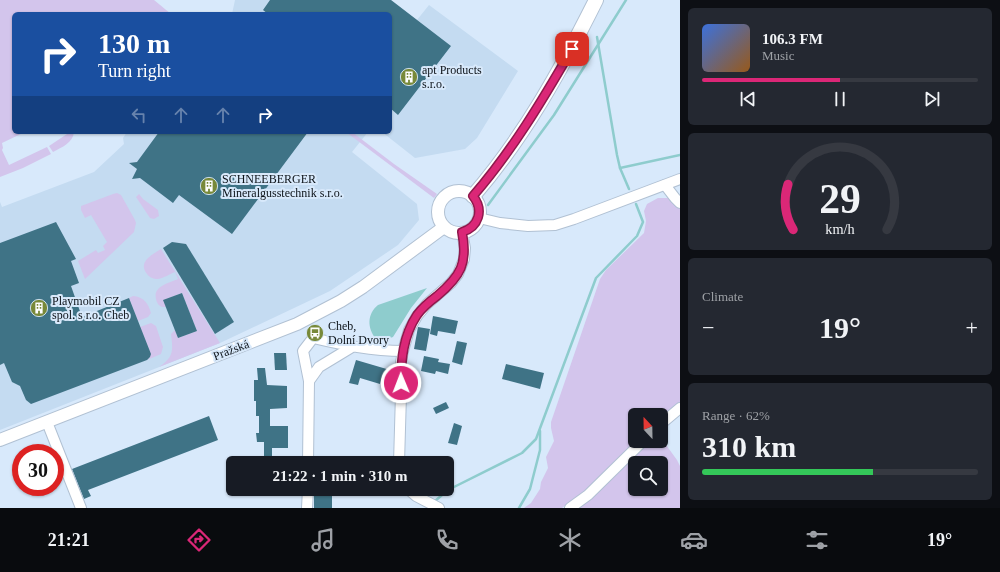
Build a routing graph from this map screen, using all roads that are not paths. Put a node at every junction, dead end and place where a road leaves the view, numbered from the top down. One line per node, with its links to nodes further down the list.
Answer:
1 (596, 0): 4 (highway)
2 (680, 178): 3 (street)
3 (665, 185): 5 (street); 6 (street)
4 (473, 196): 6 (main road); 7 (main road)
5 (680, 203)
6 (478, 218): 8 (main road)
7 (444, 227): 8 (main road); 14 (main road, Pražská)
8 (462, 232): 10 (street)
9 (352, 347): 10 (street); 11 (street); 11 (street)
10 (402, 351): 18 (street)
11 (309, 381): 17 (street)
12 (680, 408): 13 (street)
13 (668, 418)
14 (47, 422): 15 (main road, Pražská); 21 (street)
15 (0, 440)
16 (637, 448): 24 (street)
17 (308, 456)
18 (399, 456)
19 (308, 496): 22 (street)
20 (416, 496): 23 (street)
21 (81, 508)
22 (307, 508)
23 (439, 508)
24 (570, 508)

